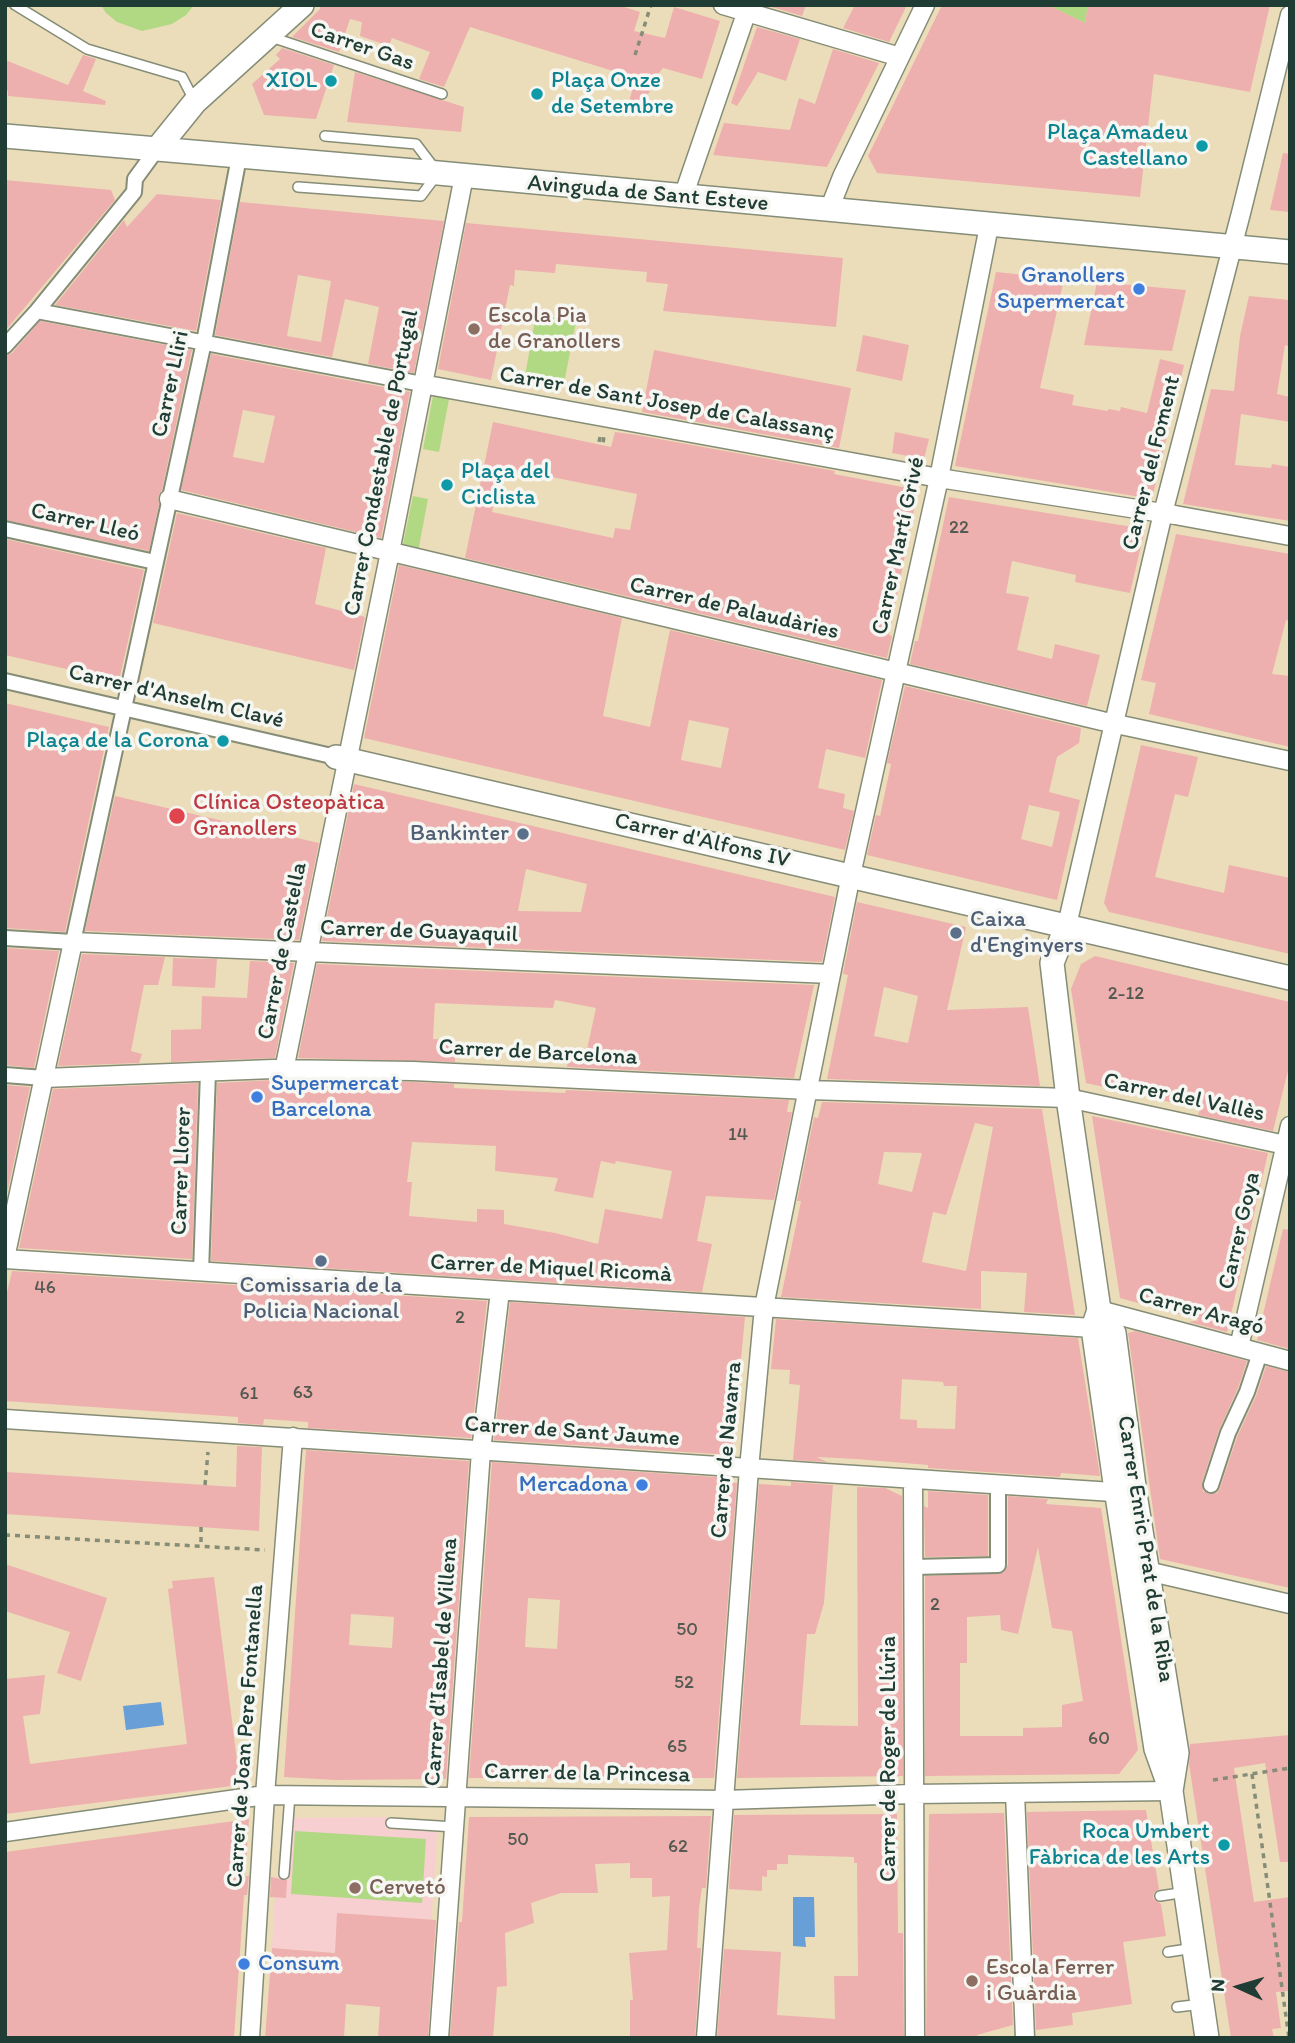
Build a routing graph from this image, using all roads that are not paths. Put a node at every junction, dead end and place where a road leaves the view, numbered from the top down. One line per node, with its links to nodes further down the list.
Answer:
1 (15, 5): 10 (lane)
2 (302, 5): 7 (street)
3 (723, 5): 5 (street)
4 (925, 5): 8 (street)
5 (748, 9): 8 (street); 18 (street)
6 (1290, 15): 21 (street, Carrer del Foment)
7 (269, 37): 9 (lane, Carrer Gas); 10 (street)
8 (900, 57): 19 (street)
9 (442, 94)
10 (194, 102): 13 (street)
11 (5, 136): 13 (street, Avinguda de Sant Esteve)
12 (326, 136): 15 (lane)
13 (157, 149): 14 (street, Avinguda de Sant Esteve); 23 (street)
14 (239, 157): 15 (street, Avinguda de Sant Esteve); 24 (street, Carrer Lliri)
15 (438, 173): 16 (street, Avinguda de Sant Esteve); 17 (lane)
16 (464, 176): 18 (street, Avinguda de Sant Esteve); 26 (street, Carrer Condestable de Portugal)
17 (298, 187)
18 (683, 197): 19 (street, Avinguda de Sant Esteve)
19 (829, 210): 20 (street, Avinguda de Sant Esteve)
20 (989, 226): 21 (street, Avinguda de Sant Esteve); 27 (street, Carrer Martí Grivé)
21 (1232, 248): 22 (street, Avinguda de Sant Esteve); 29 (street, Carrer del Foment)
22 (1290, 252)
23 (37, 311): 24 (street, Carrer de Sant Josep de Calassanç); 25 (street)
24 (204, 342): 26 (street, Carrer de Sant Josep de Calassanç); 28 (street, Carrer Lliri)
25 (5, 346)
26 (422, 384): 27 (street, Carrer de Sant Josep de Calassanç); 32 (street, Carrer Condestable de Portugal)
27 (939, 478): 29 (street, Carrer de Sant Josep de Calassanç); 34 (street, Carrer Martí Grivé)
28 (169, 499): 32 (street, Carrer de Palaudàries); 33 (street, Carrer Lliri)
29 (1163, 513): 31 (street, Carrer de Sant Josep de Calassanç); 37 (street, Carrer del Foment)
30 (5, 529): 33 (street, Carrer Lleó)
31 (1290, 536)
32 (390, 552): 34 (street, Carrer de Palaudàries); 38 (street, Carrer Condestable de Portugal)
33 (155, 562): 36 (street, Carrer Lliri)
34 (896, 672): 37 (street, Carrer de Palaudàries); 40 (street, Carrer Martí Grivé)
35 (5, 681): 36 (street, Carrer d'Anselm Clavé)
36 (125, 708): 38 (street, Carrer d'Anselm Clavé); 43 (street)
37 (1115, 724): 39 (street, Carrer de Palaudàries); 41 (street, Carrer del Foment)
38 (342, 759): 40 (street, Carrer d'Alfons IV); 44 (street, Carrer de Castella)
39 (1290, 761)
40 (851, 875): 41 (street, Carrer d'Alfons IV); 45 (street, Carrer de Navarra)
41 (1068, 925): 46 (street, Carrer d'Alfons IV); 52 (street, Carrer Enric Prat de la Riba)
42 (5, 939): 43 (street, Carrer de Guayaquil)
43 (73, 942): 44 (street, Carrer de Guayaquil); 50 (street)
44 (307, 952): 45 (street, Carrer de Guayaquil); 47 (street, Carrer de Castella)
45 (831, 974): 51 (street, Carrer de Navarra)
46 (1290, 978)
47 (284, 1070): 48 (street, Carrer de Barcelona); 51 (street, Carrer de Barcelona)
48 (208, 1072): 50 (street, Carrer de Barcelona); 56 (street, Carrer Llorer)
49 (5, 1075): 50 (street, Carrer de Barcelona)
50 (44, 1078): 55 (street)
51 (808, 1090): 52 (street, Carrer de Barcelona); 58 (street, Carrer de Navarra)
52 (1068, 1098): 54 (street, Carrer del Vallès); 59 (street, Carrer Enric Prat de la Riba)
53 (1290, 1126): 54 (street, Carrer Goya)
54 (1287, 1145): 60 (street, Carrer Goya)
55 (5, 1258): 56 (street, Carrer de Miquel Ricomà)
56 (201, 1272): 57 (street, Carrer de Miquel Ricomà)
57 (500, 1291): 58 (street, Carrer de Miquel Ricomà); 65 (street, Carrer d'Isabel de Villena)
58 (764, 1307): 59 (street, Carrer de Miquel Ricomà); 66 (street, Carrer de Navarra)
59 (1096, 1319): 60 (street, Carrer Aragó); 70 (street, Carrer Enric Prat de la Riba)
60 (1239, 1347): 61 (street, Carrer Aragó)
61 (1260, 1353): 62 (street, Carrer Aragó); 69 (street)
62 (1290, 1361)
63 (5, 1419): 64 (street, Carrer de Sant Jaume)
64 (293, 1437): 65 (street, Carrer de Sant Jaume); 77 (street, Carrer de Joan Pere Fontanella)
65 (481, 1451): 66 (street, Carrer de Sant Jaume); 79 (street, Carrer d'Isabel de Villena)
66 (749, 1469): 67 (street, Carrer de Sant Jaume); 80 (street, Carrer de Navarra)
67 (913, 1480): 68 (street, Carrer de Sant Jaume); 71 (street, Carrer de Roger de Llúria)
68 (998, 1485): 70 (street, Carrer de Sant Jaume); 71 (street)
69 (1211, 1485)
70 (1126, 1493): 72 (street, Carrer Enric Prat de la Riba); 74 (street, Carrer Enric Prat de la Riba)
71 (913, 1567): 76 (street, Carrer de Roger de Llúria)
72 (1147, 1571): 73 (street); 74 (street, Carrer Enric Prat de la Riba)
73 (1290, 1604)
74 (1171, 1791): 75 (street, Carrer de la Princesa); 85 (street, Carrer Enric Prat de la Riba)
75 (1015, 1793): 76 (street, Carrer de la Princesa); 95 (street)
76 (912, 1794): 80 (street, Carrer de la Princesa); 94 (street, Carrer de Roger de Llúria)
77 (265, 1795): 78 (street, Carrer de la Princesa); 83 (street, Carrer de la Princesa); 91 (street, Carrer de Joan Pere Fontanella)
78 (290, 1795): 79 (street, Carrer de la Princesa); 84 (lane)
79 (457, 1797): 80 (street, Carrer de la Princesa); 82 (street, Carrer d'Isabel de Villena)
80 (724, 1800): 93 (street, Carrer de Navarra)
81 (391, 1823): 82 (lane)
82 (455, 1827): 92 (street, Carrer d'Isabel de Villena)
83 (5, 1832)
84 (284, 1874)
85 (1186, 1892): 86 (lane); 87 (street, Carrer Enric Prat de la Riba)
86 (1160, 1896)
87 (1194, 1948): 88 (lane); 89 (street, Carrer Enric Prat de la Riba)
88 (1168, 1952)
89 (1202, 2004): 90 (lane); 96 (street, Carrer Enric Prat de la Riba)
90 (1177, 2007)
91 (250, 2038)
92 (439, 2038)
93 (706, 2038)
94 (915, 2038)
95 (1025, 2038)
96 (1207, 2038)

